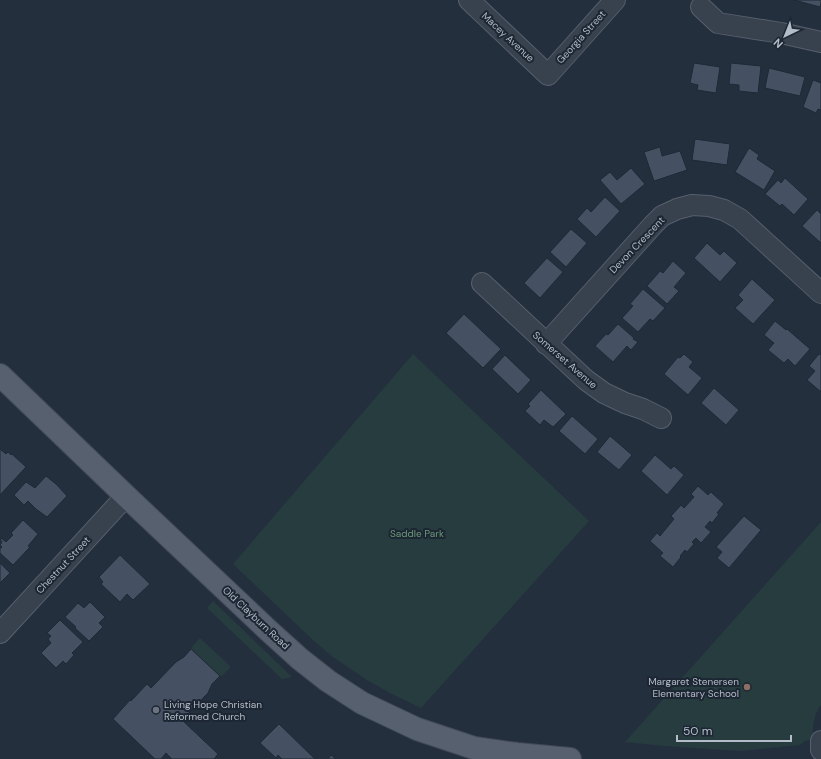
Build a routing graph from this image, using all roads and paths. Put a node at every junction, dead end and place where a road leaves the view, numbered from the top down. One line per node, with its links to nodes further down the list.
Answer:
1 (468, 0): 5 (street, Macey Avenue)
2 (615, 0): 5 (street, Georgia Street)
3 (701, 7): 4 (street)
4 (821, 42)
5 (548, 75)
6 (482, 283): 8 (street, Somerset Avenue)
7 (821, 293): 8 (street, Devon Crescent)
8 (546, 344): 10 (street, Somerset Avenue)
9 (0, 375): 11 (main road, Old Clayburn Road)
10 (661, 418)
11 (126, 496): 12 (street, Chestnut Street); 15 (main road, Old Clayburn Road)
12 (0, 633)
13 (821, 741): 14 (street)
14 (821, 750)
15 (570, 759)

